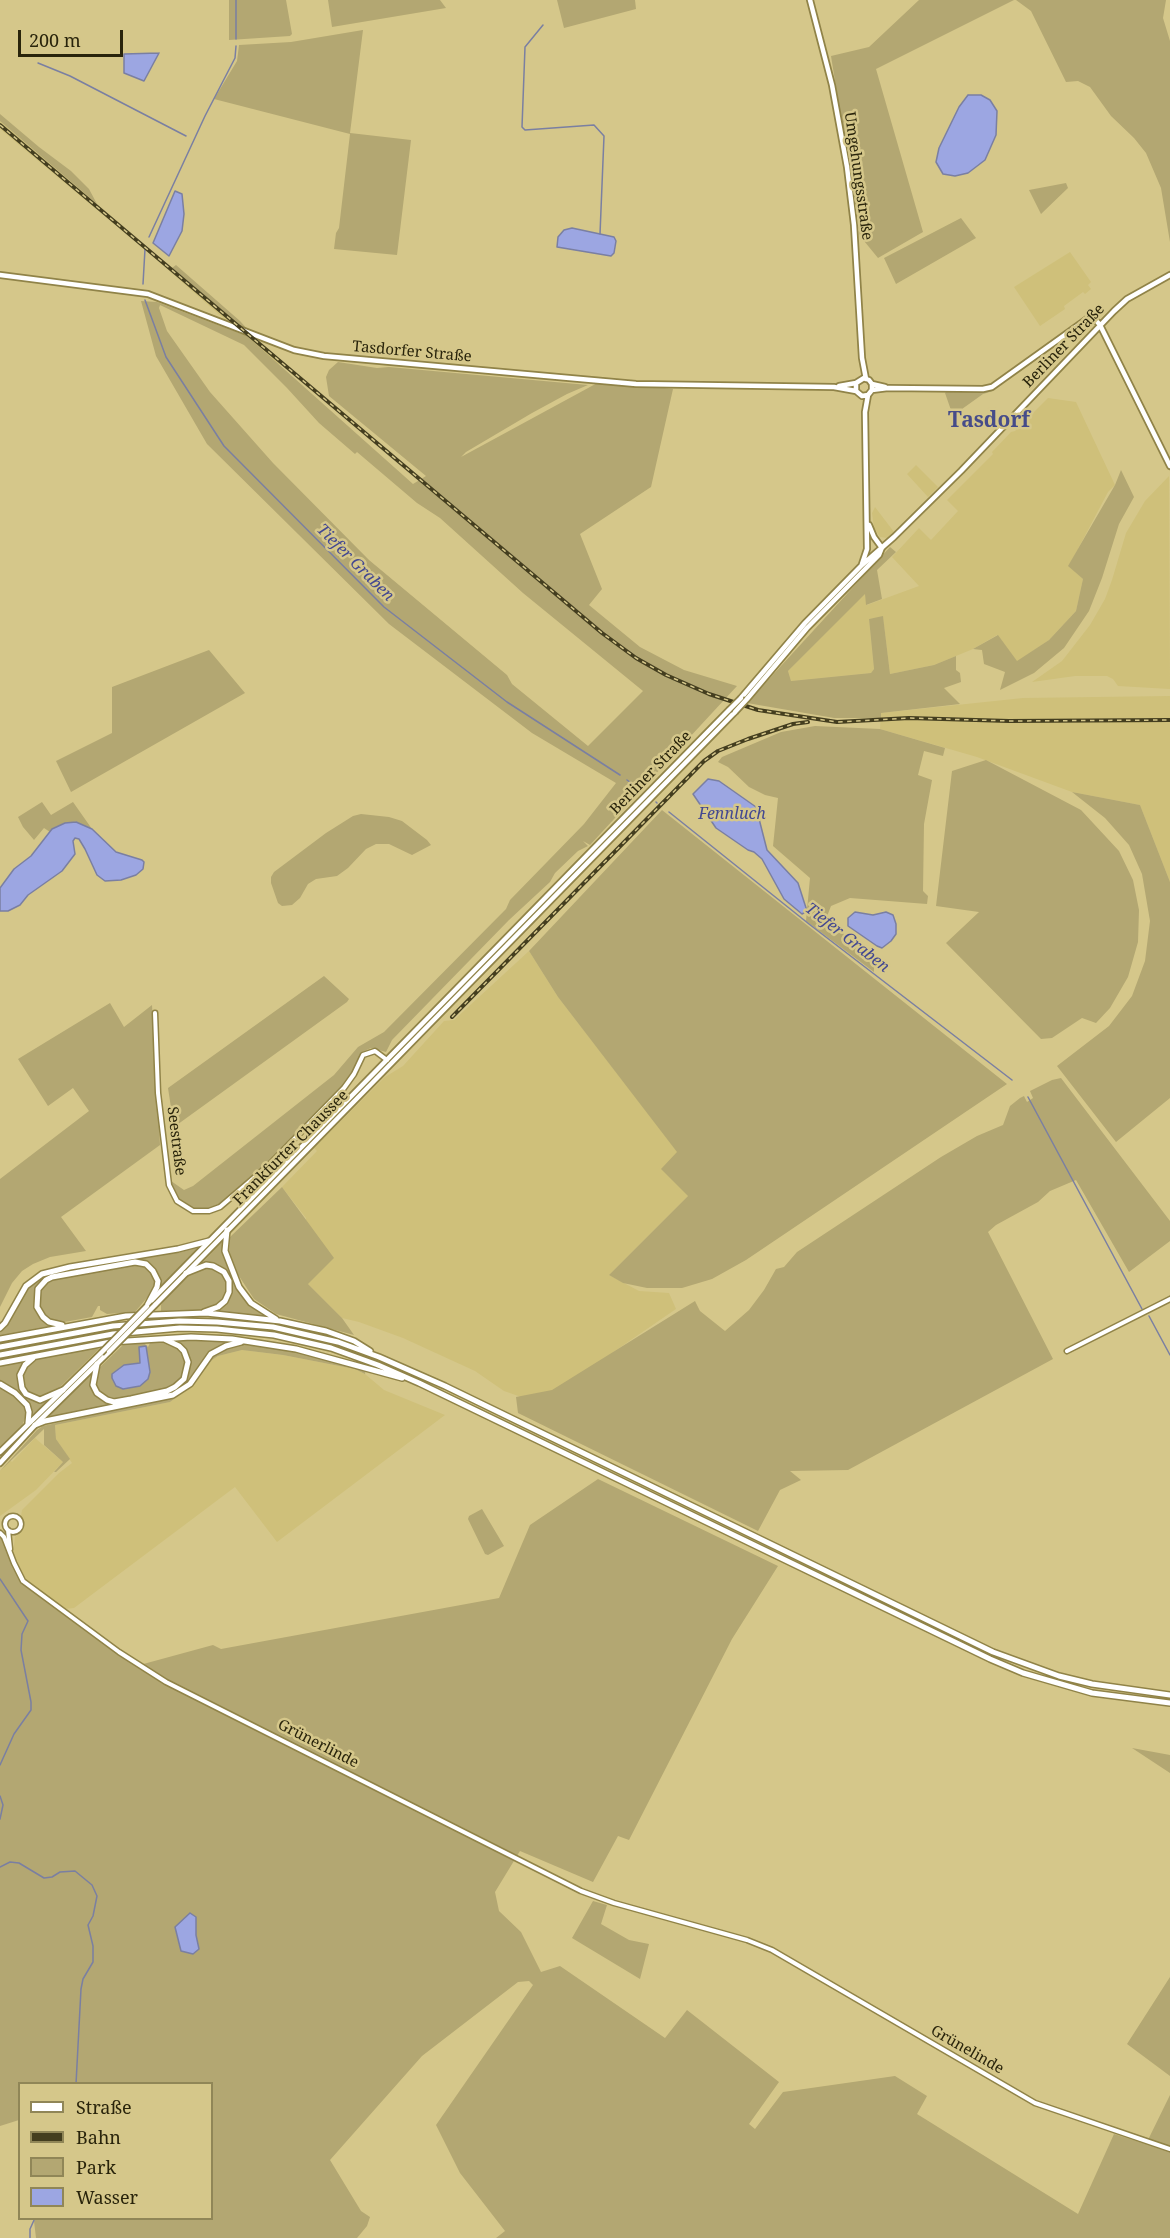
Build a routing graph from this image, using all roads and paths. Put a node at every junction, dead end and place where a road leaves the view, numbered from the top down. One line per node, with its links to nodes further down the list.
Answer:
1 (810, 0): 5 (main road, Umgehungsstraße)
2 (1170, 275): 4 (main road, Berliner Straße)
3 (0, 276): 6 (main road, Tasdorfer Straße)
4 (1100, 325): 7 (main road); 11 (main road); 13 (main road, Berliner Straße)
5 (861, 380): 6 (main road, Tasdorfer Straße); 7 (main road); 8 (main road, Umgehungsstraße)
6 (834, 387): 8 (main road, Tasdorfer Straße)
7 (871, 389): 9 (main road); 10 (main road)
8 (856, 391): 9 (main road)
9 (862, 396): 10 (main road)
10 (865, 412): 12 (main road)
11 (1170, 466)
12 (868, 520): 13 (main road); 14 (main road)
13 (882, 548): 14 (main road, Berliner Straße); 15 (main road, Berliner Straße)
14 (862, 565): 15 (main road, Berliner Straße)
15 (744, 698): 16 (main road, Berliner Straße, bridge)
16 (732, 711): 17 (main road, Berliner Straße); 18 (main road, Berliner Straße)
17 (444, 1008): 21 (main road, Frankfurter Chaussee)
18 (433, 1012): 20 (main road, Frankfurter Chaussee)
19 (155, 1013): 20 (street, Seestraße)
20 (387, 1059): 22 (main road, Frankfurter Chaussee)
21 (227, 1230): 23 (main road, Frankfurter Chaussee); 27 (highway)
22 (209, 1242): 25 (main road, Frankfurter Chaussee); 29 (highway)
23 (186, 1273): 26 (highway); 39 (main road, Frankfurter Chaussee, bridge)
24 (1170, 1299): 34 (street)
25 (147, 1306): 28 (highway); 42 (main road, Frankfurter Chaussee, bridge)
26 (201, 1313): 27 (highway); 28 (highway)
27 (280, 1321): 37 (highway)
28 (66, 1326): 31 (highway)
29 (0, 1328)
30 (160, 1337): 32 (highway); 36 (highway); 39 (highway)
31 (0, 1339)
32 (245, 1341): 40 (highway); 44 (highway)
33 (0, 1347): 37 (highway)
34 (1067, 1351)
35 (0, 1354): 40 (highway)
36 (37, 1356): 38 (highway); 42 (highway)
37 (379, 1357): 53 (highway)
38 (0, 1363)
39 (97, 1364): 44 (main road)
40 (418, 1383): 54 (highway)
41 (0, 1384): 43 (highway)
42 (63, 1390): 43 (main road)
43 (28, 1423): 45 (main road)
44 (35, 1425): 46 (main road)
45 (0, 1452)
46 (0, 1463)
47 (5, 1522): 48 (street); 49 (street); 50 (street)
48 (0, 1526): 49 (street)
49 (7, 1529): 50 (street); 52 (street)
50 (16, 1531): 52 (street)
51 (0, 1533): 52 (street, Grünerlinde)
52 (10, 1552): 55 (street, Grünerlinde)
53 (1170, 1695)
54 (1170, 1703)
55 (718, 1932): 56 (street, Grünelinde)
56 (1170, 2149)

